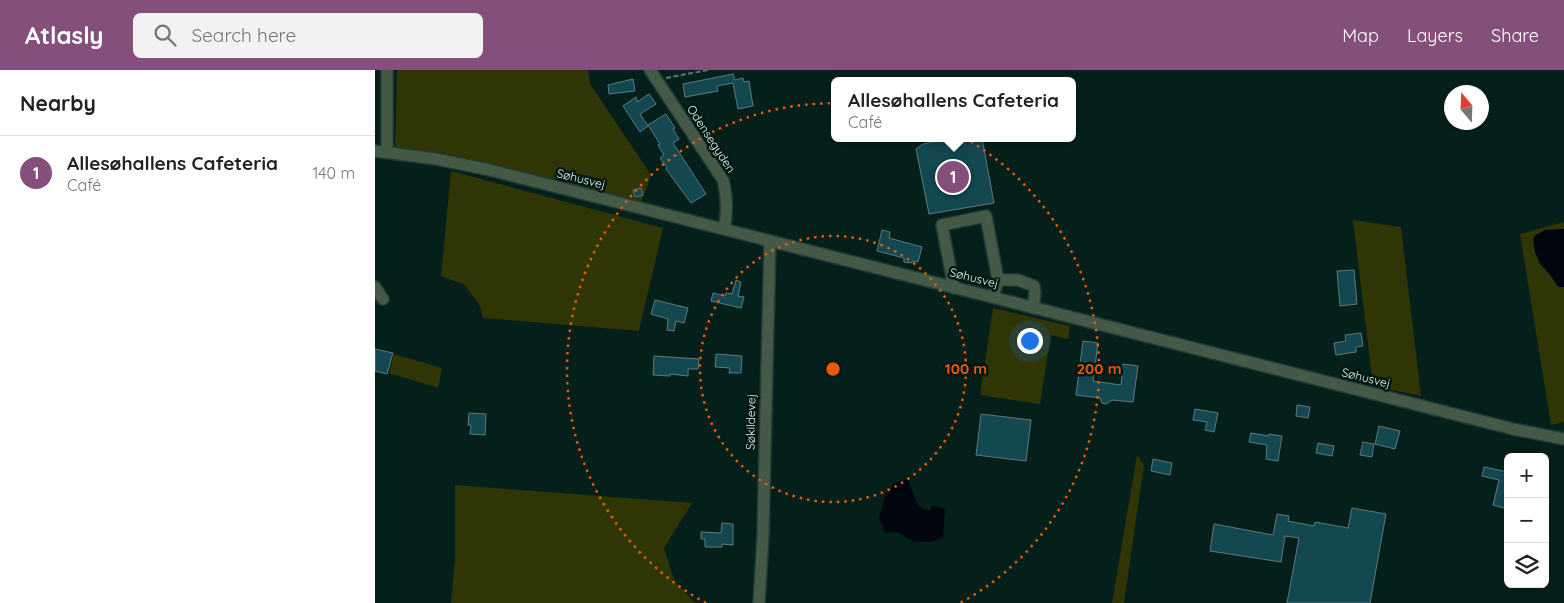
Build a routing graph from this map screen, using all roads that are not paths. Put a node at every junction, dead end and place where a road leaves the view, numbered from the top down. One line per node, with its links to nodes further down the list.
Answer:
1 (387, 70): 4 (street)
2 (653, 75): 5 (street, Odensegyden)
3 (375, 151): 4 (street, Søhusvej)
4 (387, 152): 5 (street, Søhusvej)
5 (724, 229): 6 (street, Søhusvej)
6 (770, 241): 9 (street, Søhusvej); 14 (street, Søkildevej)
7 (998, 280): 9 (street); 10 (street); 12 (street)
8 (375, 287): 11 (street)
9 (954, 288): 10 (street, Søhusvej)
10 (993, 297): 12 (street, Søhusvej)
11 (383, 299)
12 (1033, 308): 13 (street, Søhusvej)
13 (1564, 439)
14 (759, 603)

